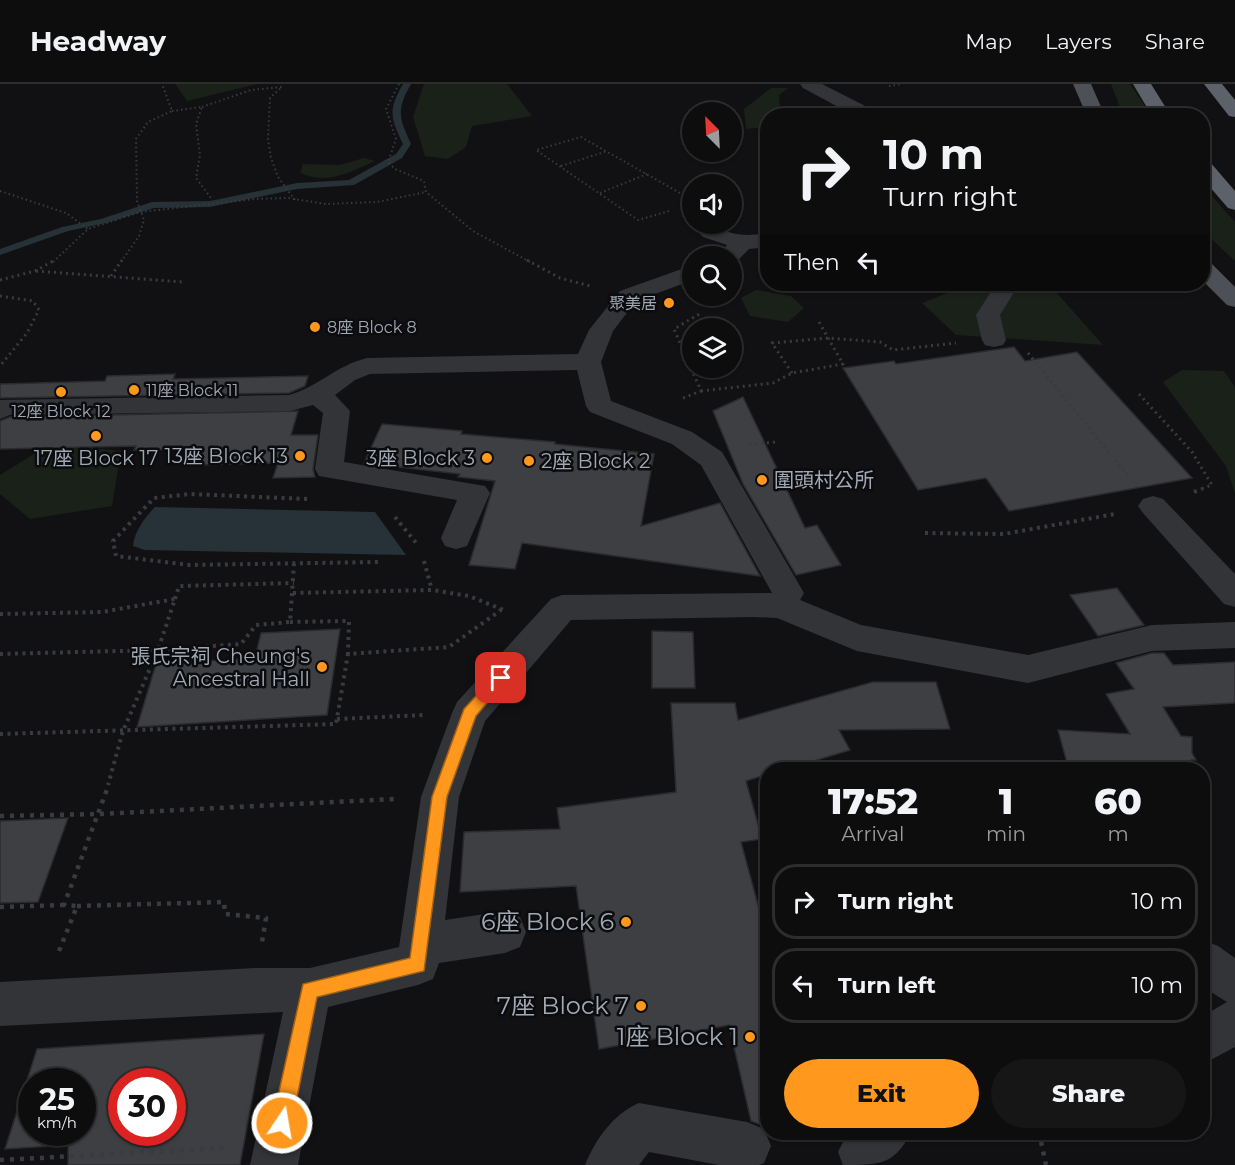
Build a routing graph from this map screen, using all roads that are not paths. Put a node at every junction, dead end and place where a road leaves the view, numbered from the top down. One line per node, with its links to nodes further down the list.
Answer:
1 (809, 84): 5 (street)
2 (1082, 84): 6 (main road)
3 (1142, 84): 7 (highway)
4 (1213, 84): 8 (highway)
5 (851, 108)
6 (1092, 108)
7 (1157, 108)
8 (1235, 112)
9 (1210, 174): 10 (highway)
10 (1235, 204)
11 (714, 234): 13 (street)
12 (760, 242): 14 (street)
13 (730, 246)
14 (742, 248)
15 (1210, 275): 18 (main road)
16 (682, 276): 20 (street)
17 (1003, 291): 19 (street)
18 (1235, 300)
19 (993, 340)
20 (588, 362): 21 (street); 26 (street)
21 (318, 395): 22 (street); 24 (street)
22 (0, 410)
23 (1153, 506): 25 (street)
24 (456, 538)
25 (1235, 595)
26 (781, 606): 27 (street); 29 (street)
27 (1235, 635)
28 (505, 932): 29 (street)
29 (420, 945): 32 (street)
30 (1210, 966): 31 (street)
31 (1235, 984)
32 (310, 990): 33 (street); 37 (street)
33 (20, 1003)
34 (1235, 1021): 35 (street)
35 (1210, 1037)
36 (747, 1146): 38 (street)
37 (276, 1155)
38 (609, 1165)

